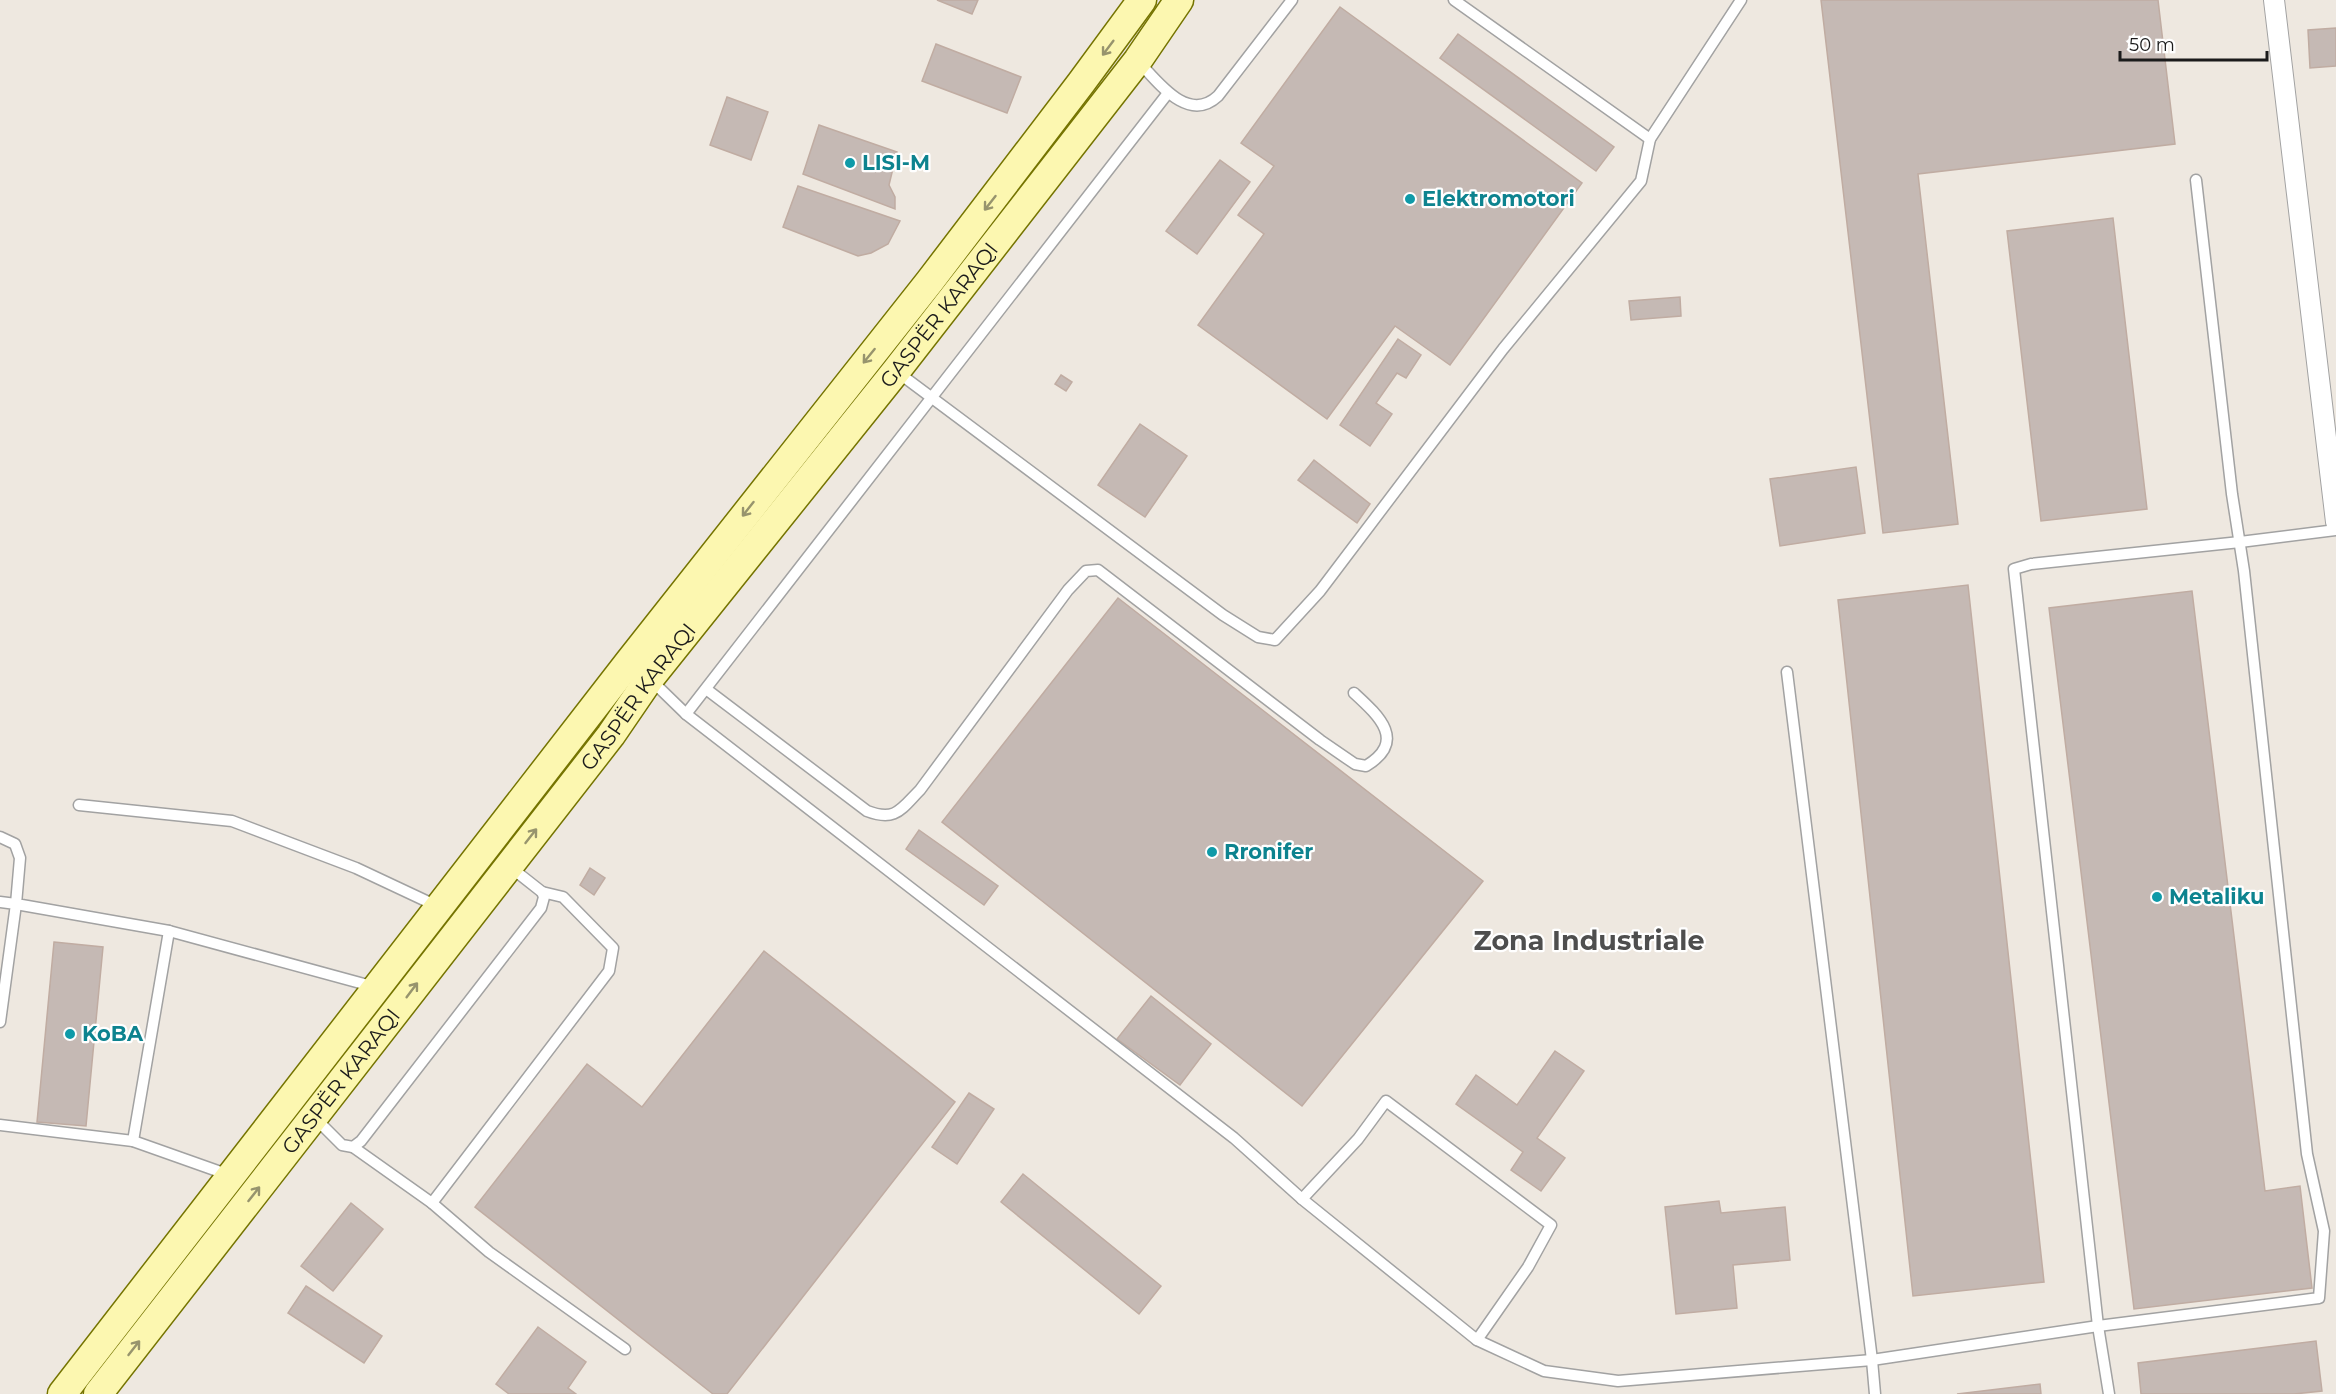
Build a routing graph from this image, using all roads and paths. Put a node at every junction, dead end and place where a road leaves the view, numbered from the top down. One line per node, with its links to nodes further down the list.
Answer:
1 (1142, 0): 27 (main road, GASPËR KARAQI, one-way to 27)
2 (1179, 0): 7 (main road, GASPËR KARAQI)
3 (1292, 0): 8 (lane)
4 (1454, 0): 9 (lane)
5 (1741, 0): 9 (lane)
6 (2274, 0): 13 (street)
7 (1138, 60): 8 (lane); 11 (main road, GASPËR KARAQI)
8 (1168, 93): 12 (lane)
9 (1650, 139): 12 (lane)
10 (2196, 180): 15 (lane)
11 (896, 371): 12 (lane); 17 (main road, GASPËR KARAQI)
12 (933, 396): 18 (lane)
13 (2336, 522)
14 (2336, 530): 15 (lane)
15 (2240, 542): 38 (lane); 38 (lane)
16 (1787, 672): 41 (lane)
17 (650, 678): 20 (lane); 23 (main road, GASPËR KARAQI, one-way to 17)
18 (705, 689): 19 (lane); 20 (lane)
19 (1354, 693)
20 (686, 714): 36 (lane)
21 (79, 805): 27 (lane)
22 (0, 837): 26 (lane)
23 (508, 866): 24 (lane); 31 (main road, GASPËR KARAQI, one-way to 23)
24 (542, 892): 34 (lane); 37 (lane)
25 (0, 902): 26 (lane)
26 (16, 904): 28 (lane); 30 (lane)
27 (439, 907): 29 (main road, GASPËR KARAQI)
28 (169, 931): 29 (lane); 33 (lane)
29 (378, 988): 35 (main road, GASPËR KARAQI)
30 (0, 1022)
31 (315, 1118): 34 (lane); 43 (main road, GASPËR KARAQI, one-way to 31)
32 (0, 1125): 33 (lane)
33 (133, 1141): 35 (lane)
34 (352, 1147): 37 (lane)
35 (230, 1175): 42 (main road, GASPËR KARAQI)
36 (1302, 1199): 39 (lane); 39 (lane)
37 (432, 1203): 40 (lane)
38 (2098, 1326): 41 (lane); 45 (lane)
39 (1477, 1340): 41 (lane)
40 (625, 1349)
41 (1872, 1360): 44 (lane)
42 (62, 1394)
43 (98, 1394)
44 (1875, 1394)
45 (2109, 1394)

